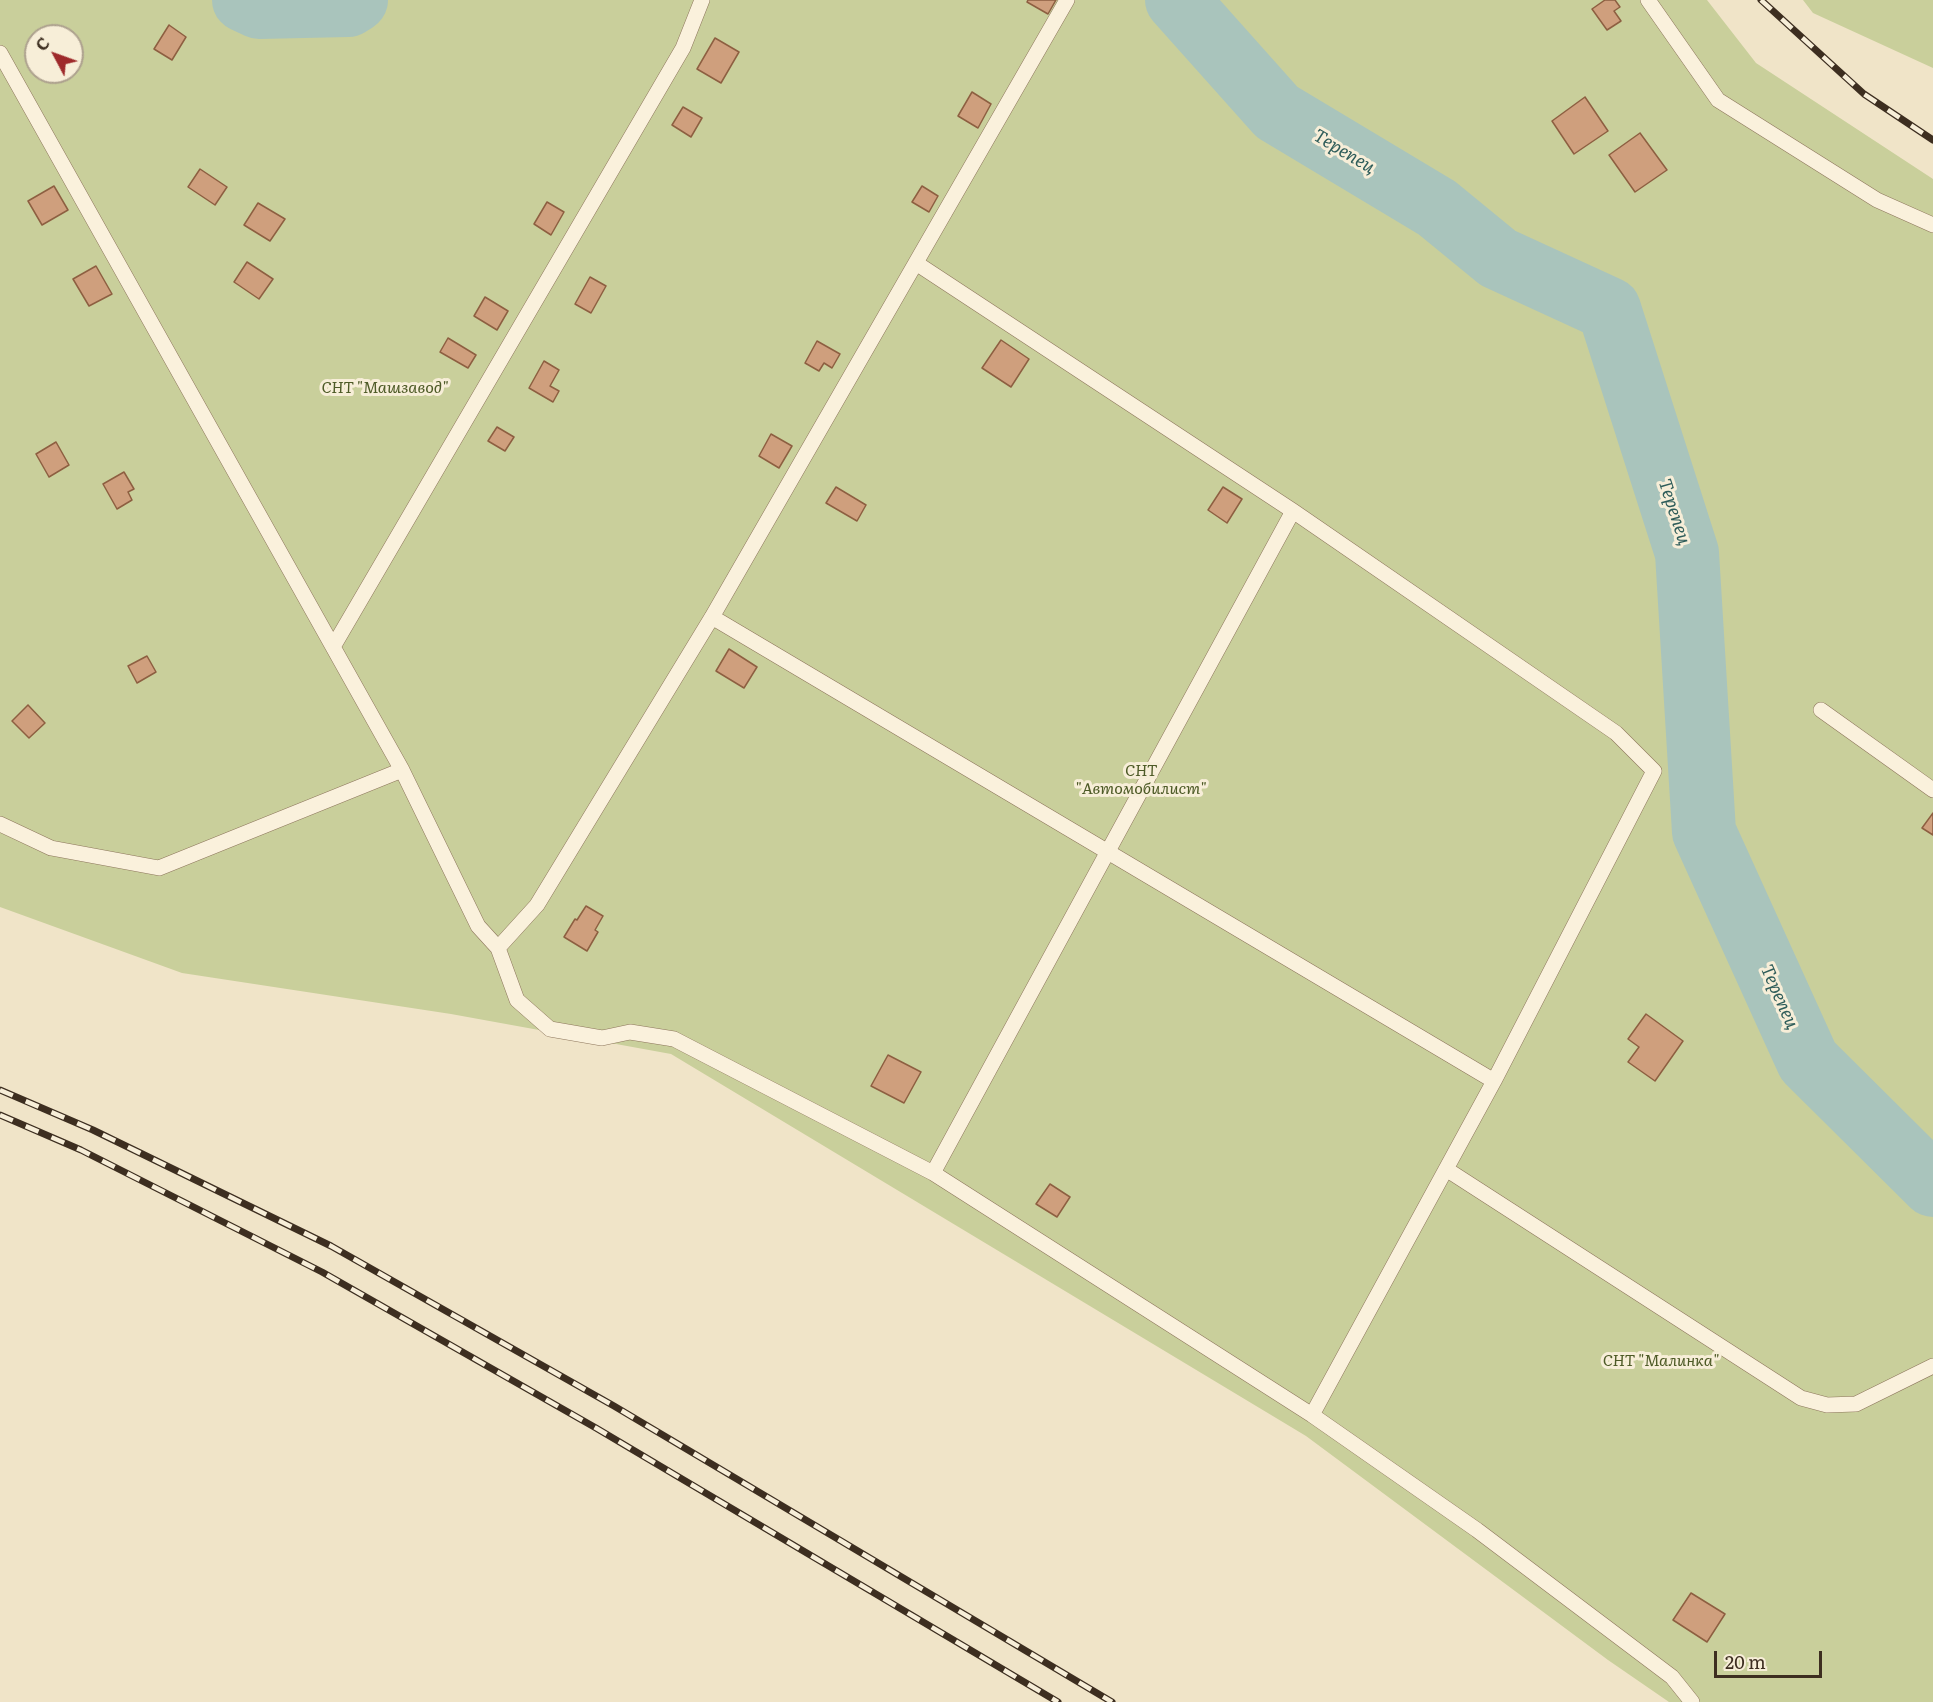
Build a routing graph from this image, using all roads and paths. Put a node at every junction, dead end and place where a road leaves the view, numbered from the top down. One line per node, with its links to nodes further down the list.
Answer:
1 (702, 0): 9 (lane)
2 (1067, 0): 6 (lane)
3 (1648, 0): 5 (lane)
4 (0, 53): 9 (lane)
5 (1933, 225)
6 (916, 262): 7 (lane); 8 (lane)
7 (1293, 510): 14 (lane); 16 (lane)
8 (712, 617): 14 (lane); 15 (lane)
9 (333, 647): 11 (lane)
10 (1821, 710): 12 (lane)
11 (402, 770): 13 (lane); 15 (lane)
12 (1933, 790)
13 (0, 824)
14 (1107, 852): 16 (lane); 18 (lane)
15 (498, 948): 18 (lane)
16 (1494, 1081): 17 (lane)
17 (1446, 1169): 19 (lane); 20 (lane)
18 (933, 1173): 20 (lane)
19 (1933, 1366)
20 (1312, 1415): 21 (lane)
21 (1692, 1702)

